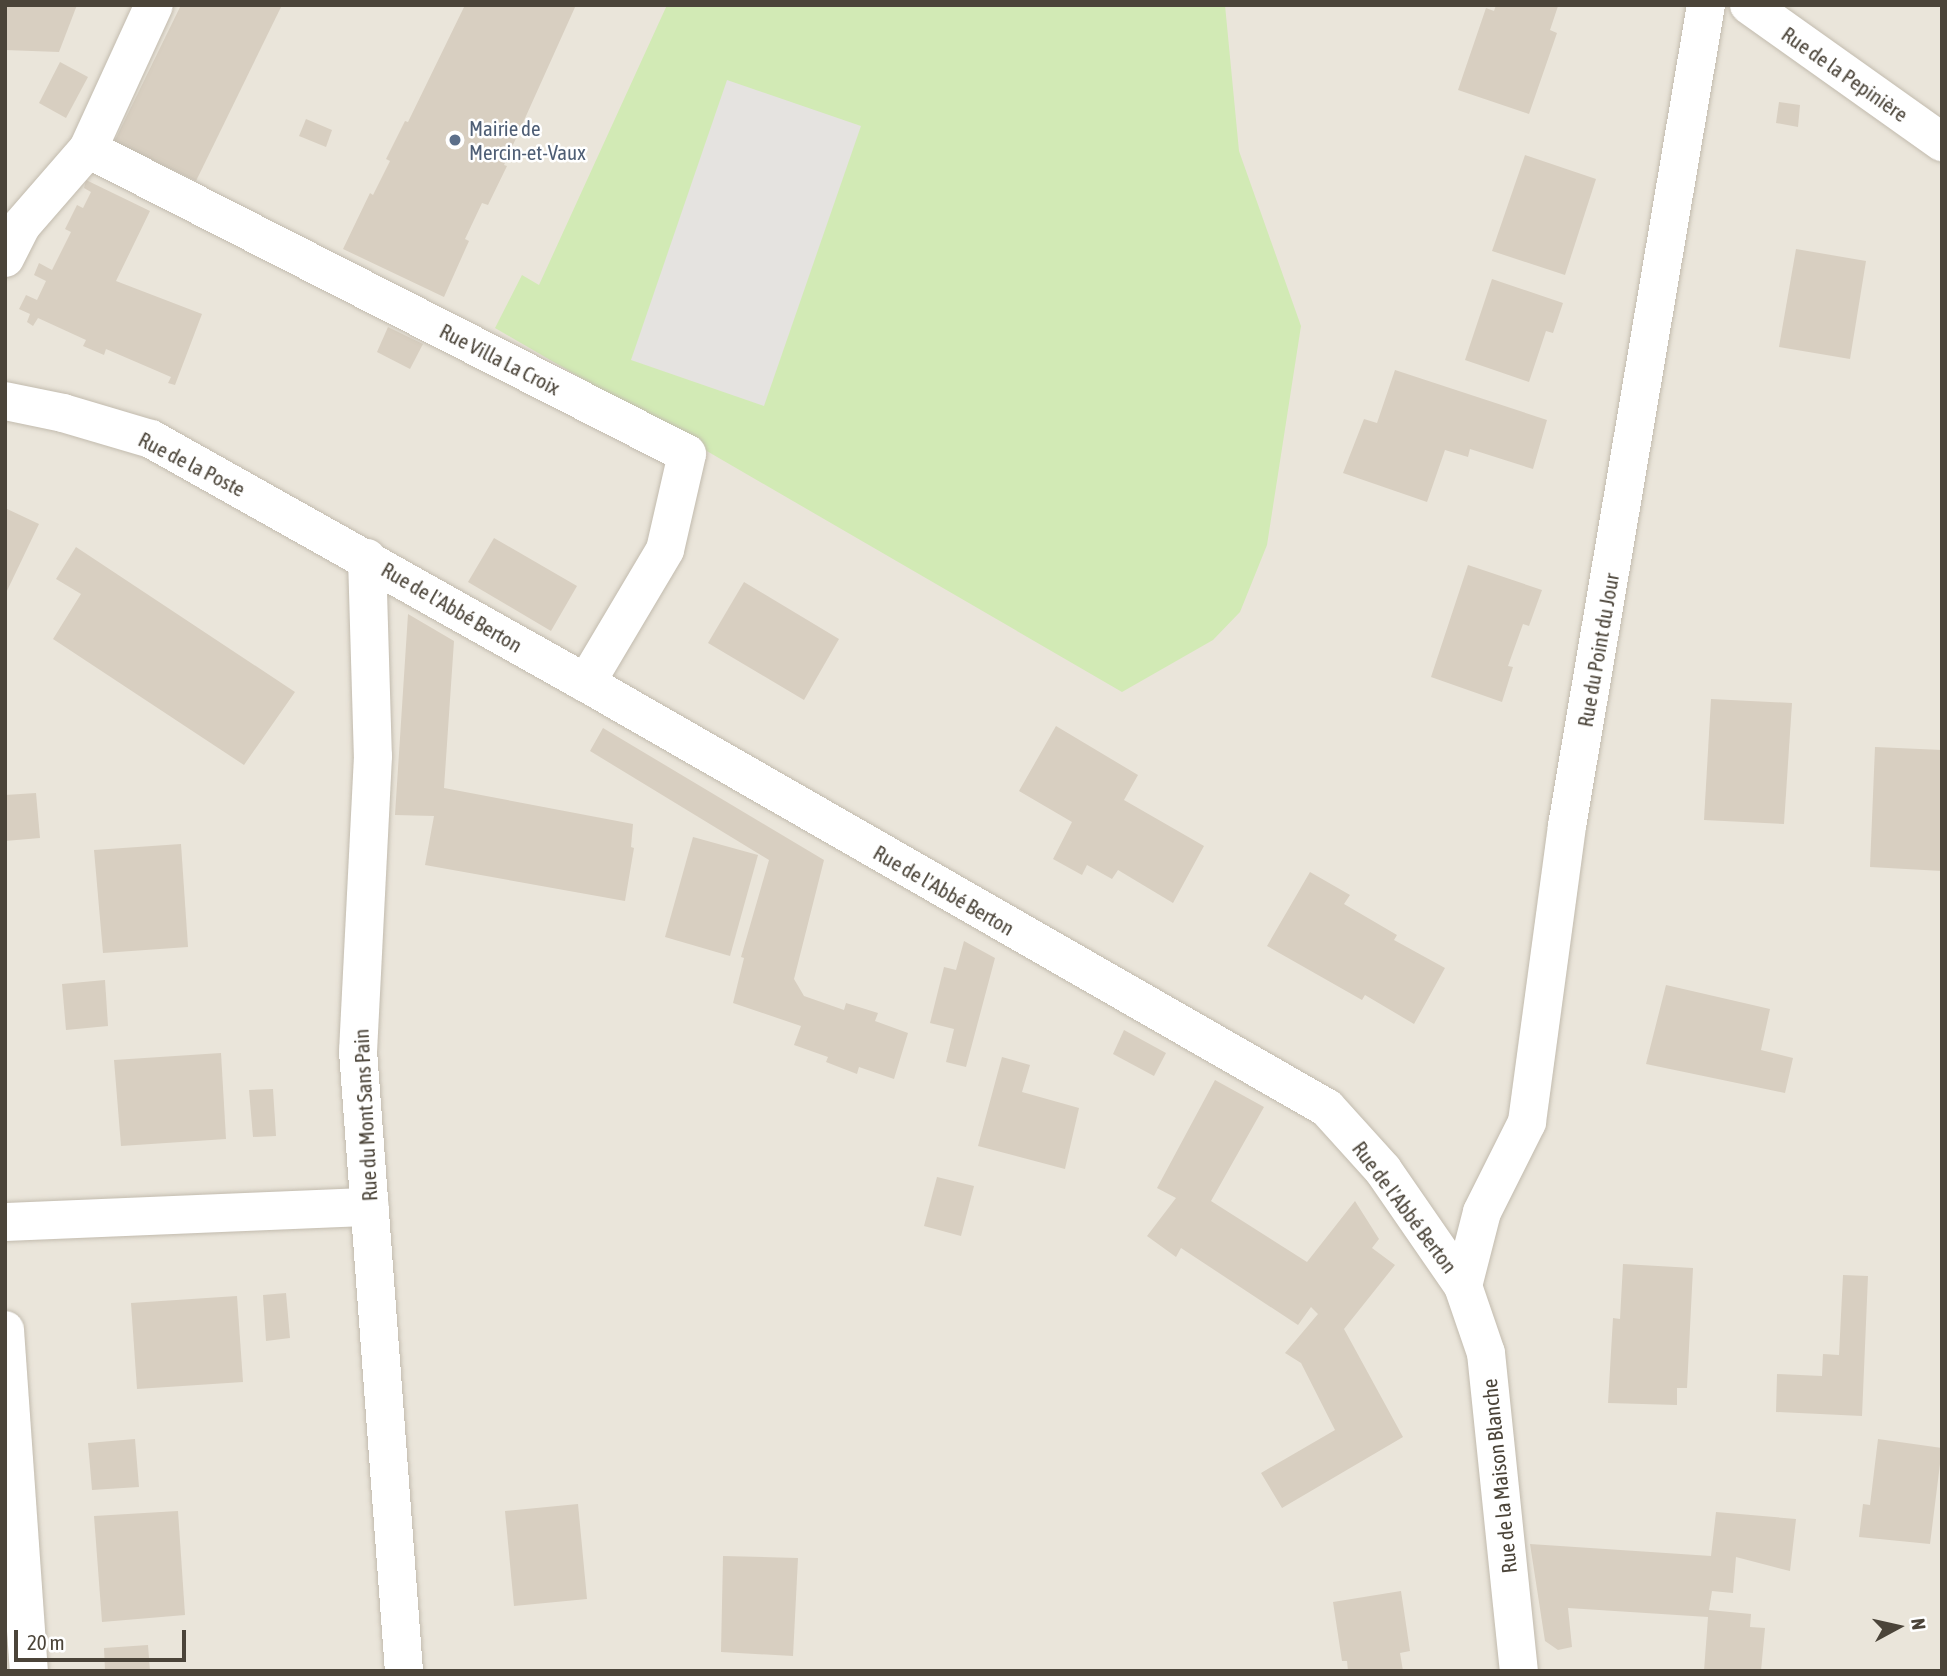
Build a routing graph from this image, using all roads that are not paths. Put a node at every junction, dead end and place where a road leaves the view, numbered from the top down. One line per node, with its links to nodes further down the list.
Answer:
1 (154, 5): 5 (street)
2 (1706, 5): 12 (street, Rue du Point du Jour)
3 (1749, 5): 4 (street, Rue de la Pepinière)
4 (1942, 142)
5 (88, 149): 6 (street); 9 (street, Rue Villa La Croix)
6 (5, 258)
7 (5, 401): 8 (street, Rue de la Poste)
8 (367, 558): 9 (street, Rue de l'Abbé Berton); 10 (street, Rue du Mont Sans Pain)
9 (586, 683): 12 (street, Rue de l'Abbé Berton)
10 (370, 1207): 11 (street); 15 (street, Rue du Mont Sans Pain)
11 (5, 1222)
12 (1463, 1286): 16 (street, Rue de la Maison Blanche)
13 (5, 1331): 14 (street)
14 (29, 1671)
15 (404, 1671)
16 (1519, 1671)

